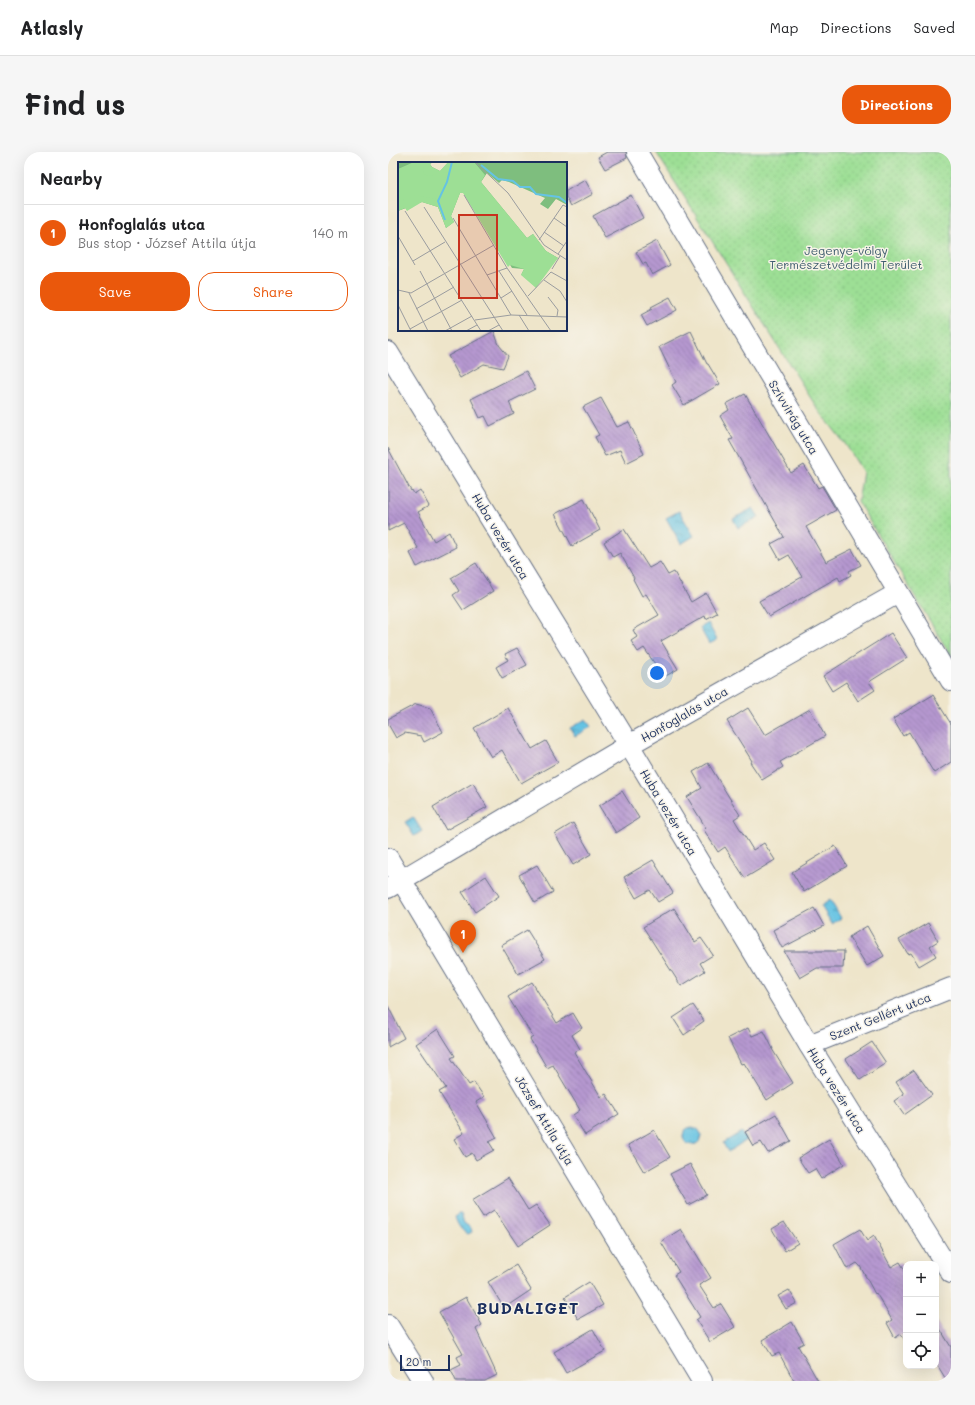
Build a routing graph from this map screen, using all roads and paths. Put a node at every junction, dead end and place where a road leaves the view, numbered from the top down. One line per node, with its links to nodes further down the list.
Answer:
1 (637, 152): 3 (street, Szívvirág utca)
2 (388, 352): 5 (street, Huba vezér utca)
3 (898, 592): 4 (street, Szívvirág utca); 5 (street, Honfoglalás utca)
4 (951, 681)
5 (629, 745): 7 (street, Honfoglalás utca); 9 (street, Huba vezér utca)
6 (388, 858): 7 (street, József Attila útja)
7 (395, 884): 13 (street, József Attila útja)
8 (951, 988): 9 (street, Szent Gellért utca)
9 (809, 1045): 10 (street, Huba vezér utca)
10 (951, 1273)
11 (388, 1325): 12 (street)
12 (423, 1381)
13 (702, 1381)

